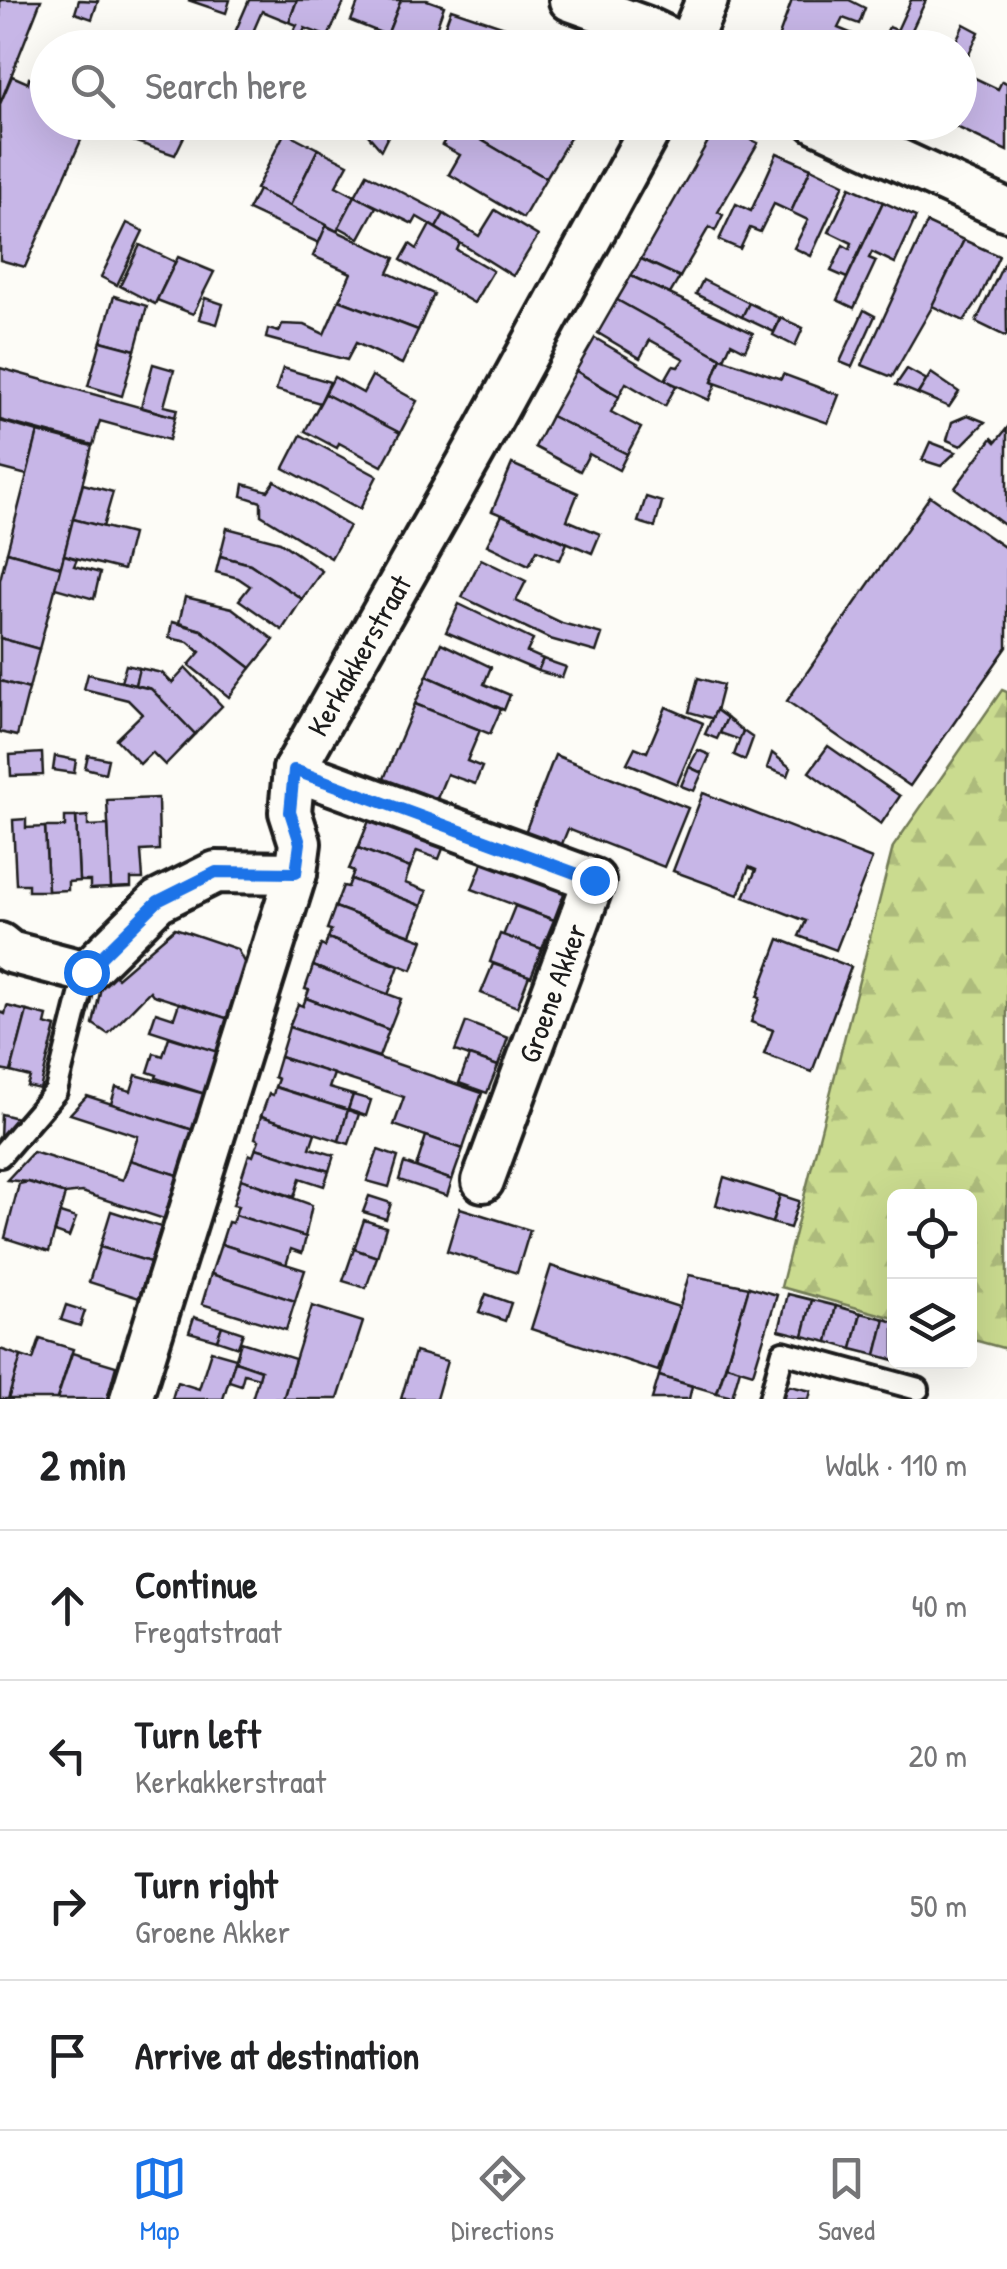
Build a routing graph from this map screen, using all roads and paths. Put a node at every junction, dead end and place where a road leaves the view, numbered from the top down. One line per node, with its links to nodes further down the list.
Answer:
1 (570, 0): 3 (street)
2 (706, 0): 4 (street)
3 (652, 30)
4 (695, 30)
5 (644, 140): 8 (street, Kerkakkerstraat)
6 (855, 140): 7 (street)
7 (1007, 210)
8 (294, 770): 9 (street, Kerkakkerstraat); 13 (street, Groene Akker)
9 (296, 873): 11 (street); 15 (street, Kerkakkerstraat)
10 (0, 944): 11 (street)
11 (86, 972): 12 (lane)
12 (0, 1156)
13 (483, 1181)
14 (918, 1389): 16 (lane)
15 (131, 1399)
16 (770, 1399)

